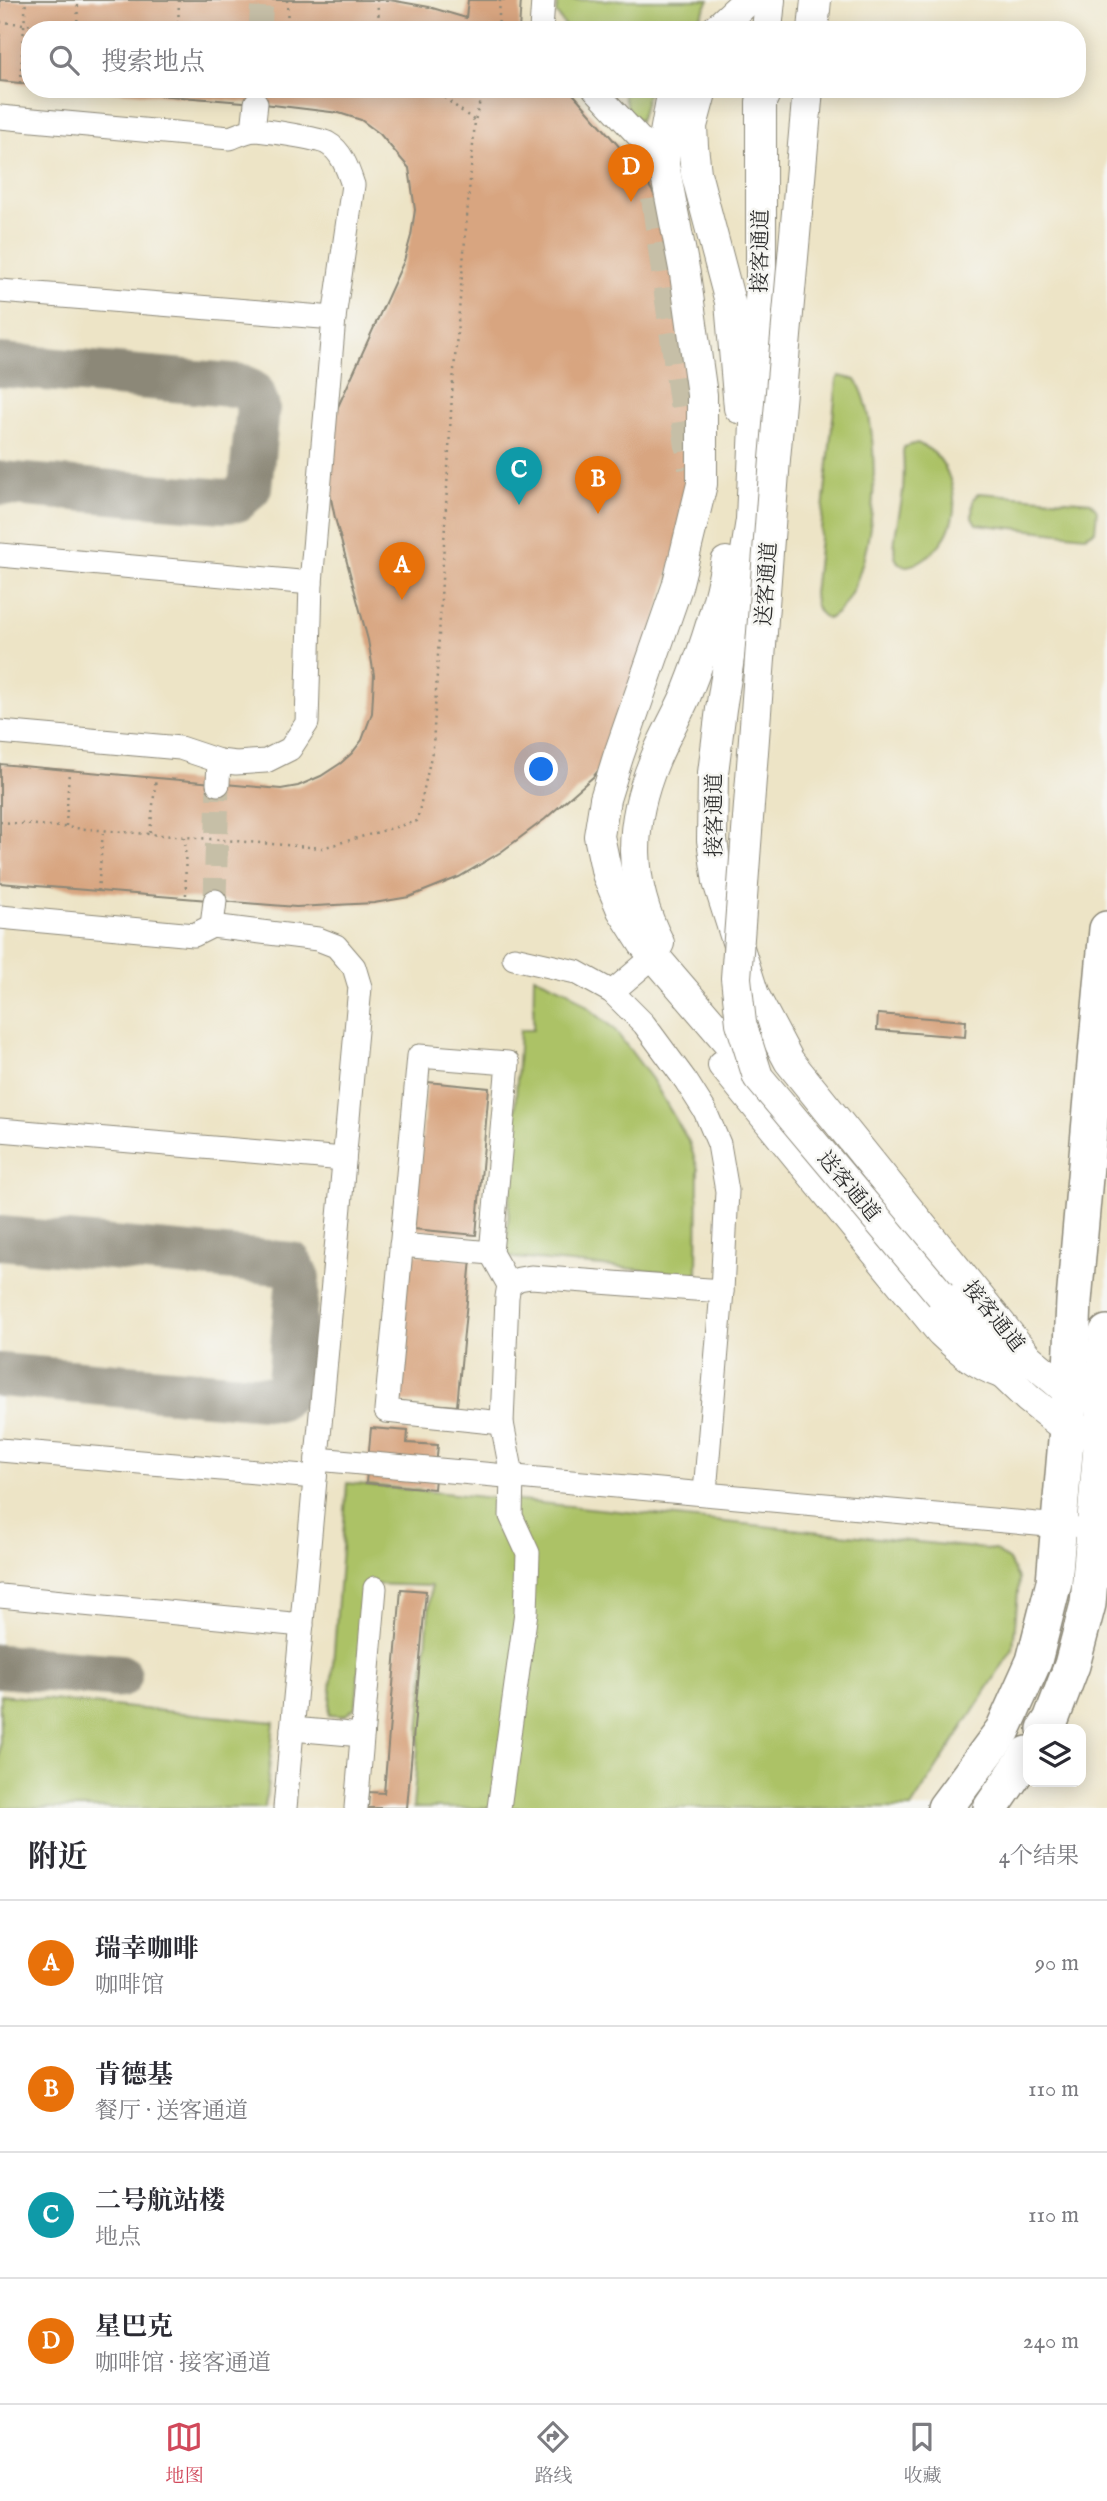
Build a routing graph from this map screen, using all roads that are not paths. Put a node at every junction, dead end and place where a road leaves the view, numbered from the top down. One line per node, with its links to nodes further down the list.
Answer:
1 (543, 0): 7 (street)
2 (723, 0): 8 (main road)
3 (748, 0): 9 (main road)
4 (757, 0): 10 (main road)
5 (770, 0): 11 (main road)
6 (816, 0): 12 (main road); 13 (main road, bridge)
7 (542, 21)
8 (709, 21)
9 (726, 21)
10 (740, 21)
11 (768, 21)
12 (803, 21)
13 (814, 21)
14 (602, 98): 23 (street)
15 (660, 98): 23 (main road)
16 (671, 98): 37 (main road, 送客通道)
17 (700, 98): 37 (main road, 送客通道)
18 (763, 98): 48 (main road, 接客通道)
19 (807, 98): 39 (main road, 送客通道, bridge)
20 (256, 103): 22 (street)
21 (0, 117): 22 (street)
22 (253, 130): 26 (street)
23 (653, 152): 24 (main road)
24 (656, 198)
25 (0, 291): 26 (street)
26 (334, 318): 28 (street)
27 (0, 555): 28 (street)
28 (311, 583): 29 (street)
29 (0, 732)
30 (608, 758): 36 (main road, 接客通道)
31 (215, 901): 33 (street)
32 (0, 917): 33 (street)
33 (212, 926): 41 (street)
34 (1107, 929): 48 (highway)
35 (514, 958): 38 (street)
36 (646, 964): 38 (street); 47 (main road, 接客通道)
37 (678, 982): 39 (main road, 送客通道)
38 (612, 992): 45 (street)
39 (758, 1077): 47 (main road, 送客通道, bridge)
40 (0, 1130): 41 (street)
41 (344, 1159): 54 (street)
42 (401, 1245): 43 (street); 43 (street); 50 (street)
43 (491, 1253): 44 (street)
44 (509, 1286): 45 (street); 50 (street)
45 (722, 1291): 56 (street)
46 (1107, 1333): 49 (highway)
47 (1003, 1374): 51 (main road)
48 (1070, 1393): 49 (main road); 51 (highway)
49 (1104, 1395): 52 (highway)
50 (502, 1423): 55 (street)
51 (1067, 1429): 52 (main road); 57 (highway)
52 (1102, 1434): 58 (highway)
53 (0, 1450): 54 (street)
54 (316, 1468): 55 (street); 61 (street)
55 (512, 1475): 56 (street); 68 (street)
56 (705, 1492): 57 (street)
57 (1058, 1525): 58 (street); 69 (highway)
58 (1094, 1529): 62 (highway)
59 (374, 1588): 64 (street)
60 (0, 1596): 61 (street)
61 (302, 1625): 63 (street)
62 (1048, 1724)
63 (292, 1729): 64 (street); 66 (street)
64 (362, 1735): 67 (street)
65 (1023, 1761): 70 (highway)
66 (285, 1808)
67 (356, 1808)
68 (499, 1808)
69 (945, 1808)
70 (991, 1808)

